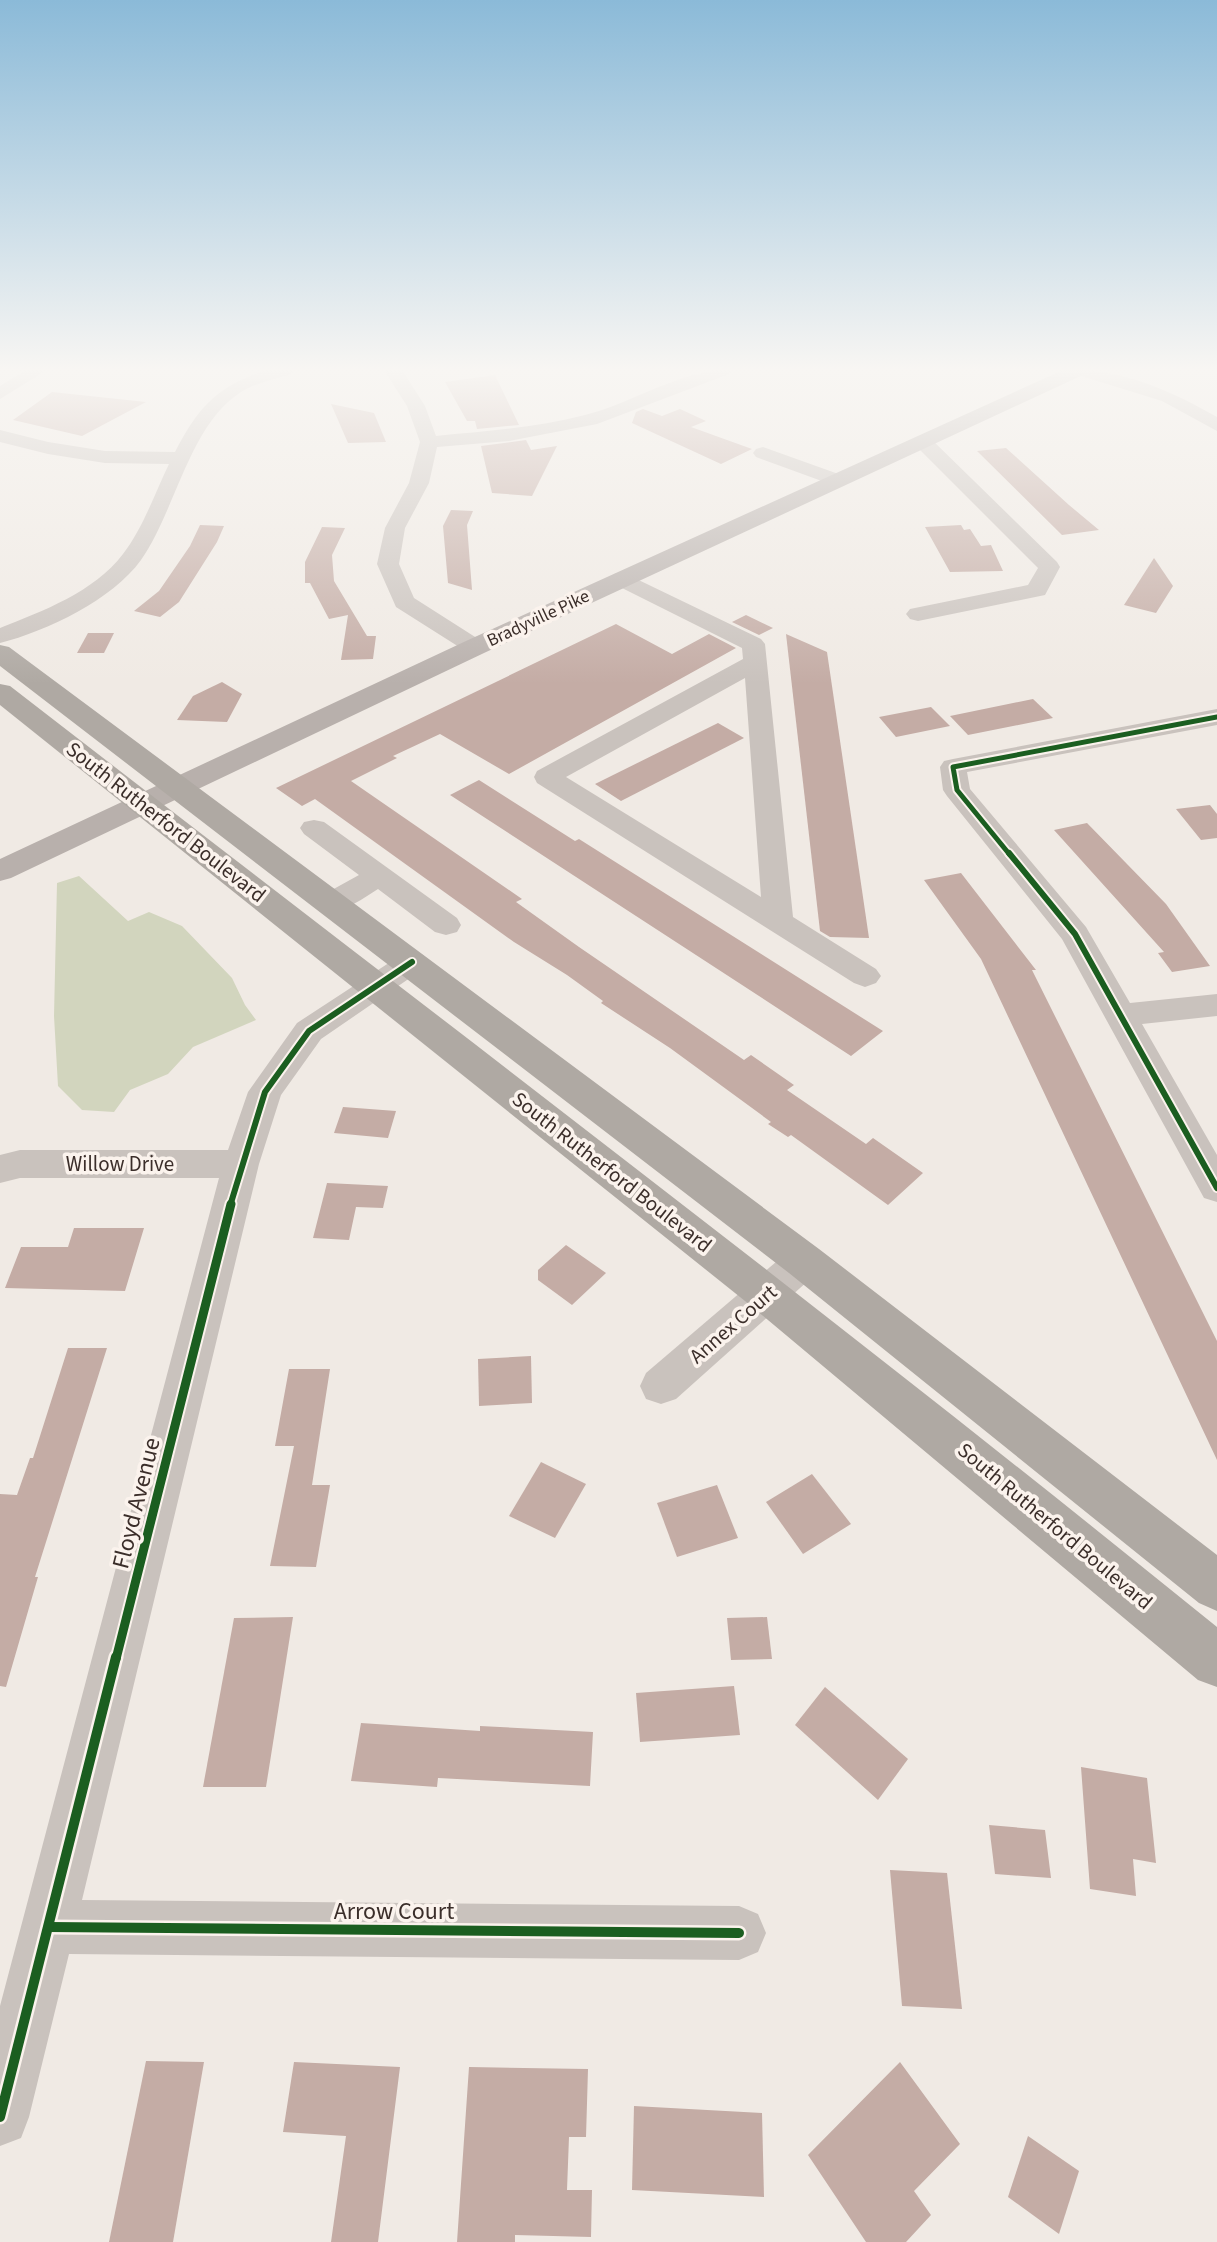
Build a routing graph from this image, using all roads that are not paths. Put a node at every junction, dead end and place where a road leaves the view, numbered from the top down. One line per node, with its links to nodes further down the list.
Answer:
1 (175, 475): 9 (street)
2 (421, 475): 10 (street)
3 (822, 475): 6 (street)
4 (849, 475): 6 (main road, Bradyville Pike)
5 (956, 475): 8 (street)
6 (837, 480): 7 (main road, Bradyville Pike)
7 (622, 579): 10 (main road, Bradyville Pike); 12 (street)
8 (918, 614)
9 (0, 636)
10 (475, 647): 16 (main road, Bradyville Pike)
11 (0, 653): 16 (highway, South Rutherford Boulevard)
12 (756, 662): 21 (street); 21 (street)
13 (0, 692): 16 (highway, South Rutherford Boulevard)
14 (1206, 720): 15 (street); 27 (street)
15 (1217, 747)
16 (160, 796): 18 (main road, Bradyville Pike); 20 (highway, South Rutherford Boulevard); 25 (highway, South Rutherford Boulevard)
17 (314, 828): 19 (street)
18 (0, 871)
19 (380, 876): 20 (street); 22 (street)
20 (332, 903): 23 (highway, South Rutherford Boulevard)
21 (778, 921): 24 (street)
22 (446, 925)
23 (412, 962): 25 (street, Floyd Avenue); 31 (highway, South Rutherford Boulevard)
24 (864, 976)
25 (375, 986): 28 (street, Floyd Avenue); 32 (highway, South Rutherford Boulevard)
26 (1217, 1005): 27 (street)
27 (1121, 1015): 30 (street)
28 (241, 1164): 29 (street, Willow Drive); 36 (street, Floyd Avenue)
29 (0, 1169)
30 (1217, 1188)
31 (804, 1261): 32 (street, Annex Court); 34 (highway, South Rutherford Boulevard)
32 (768, 1294): 33 (street, Annex Court); 35 (highway, South Rutherford Boulevard)
33 (661, 1386)
34 (1217, 1586)
35 (1217, 1661)
36 (48, 1927): 37 (street, Arrow Court); 38 (street, Floyd Avenue)
37 (739, 1933)
38 (0, 2116)

